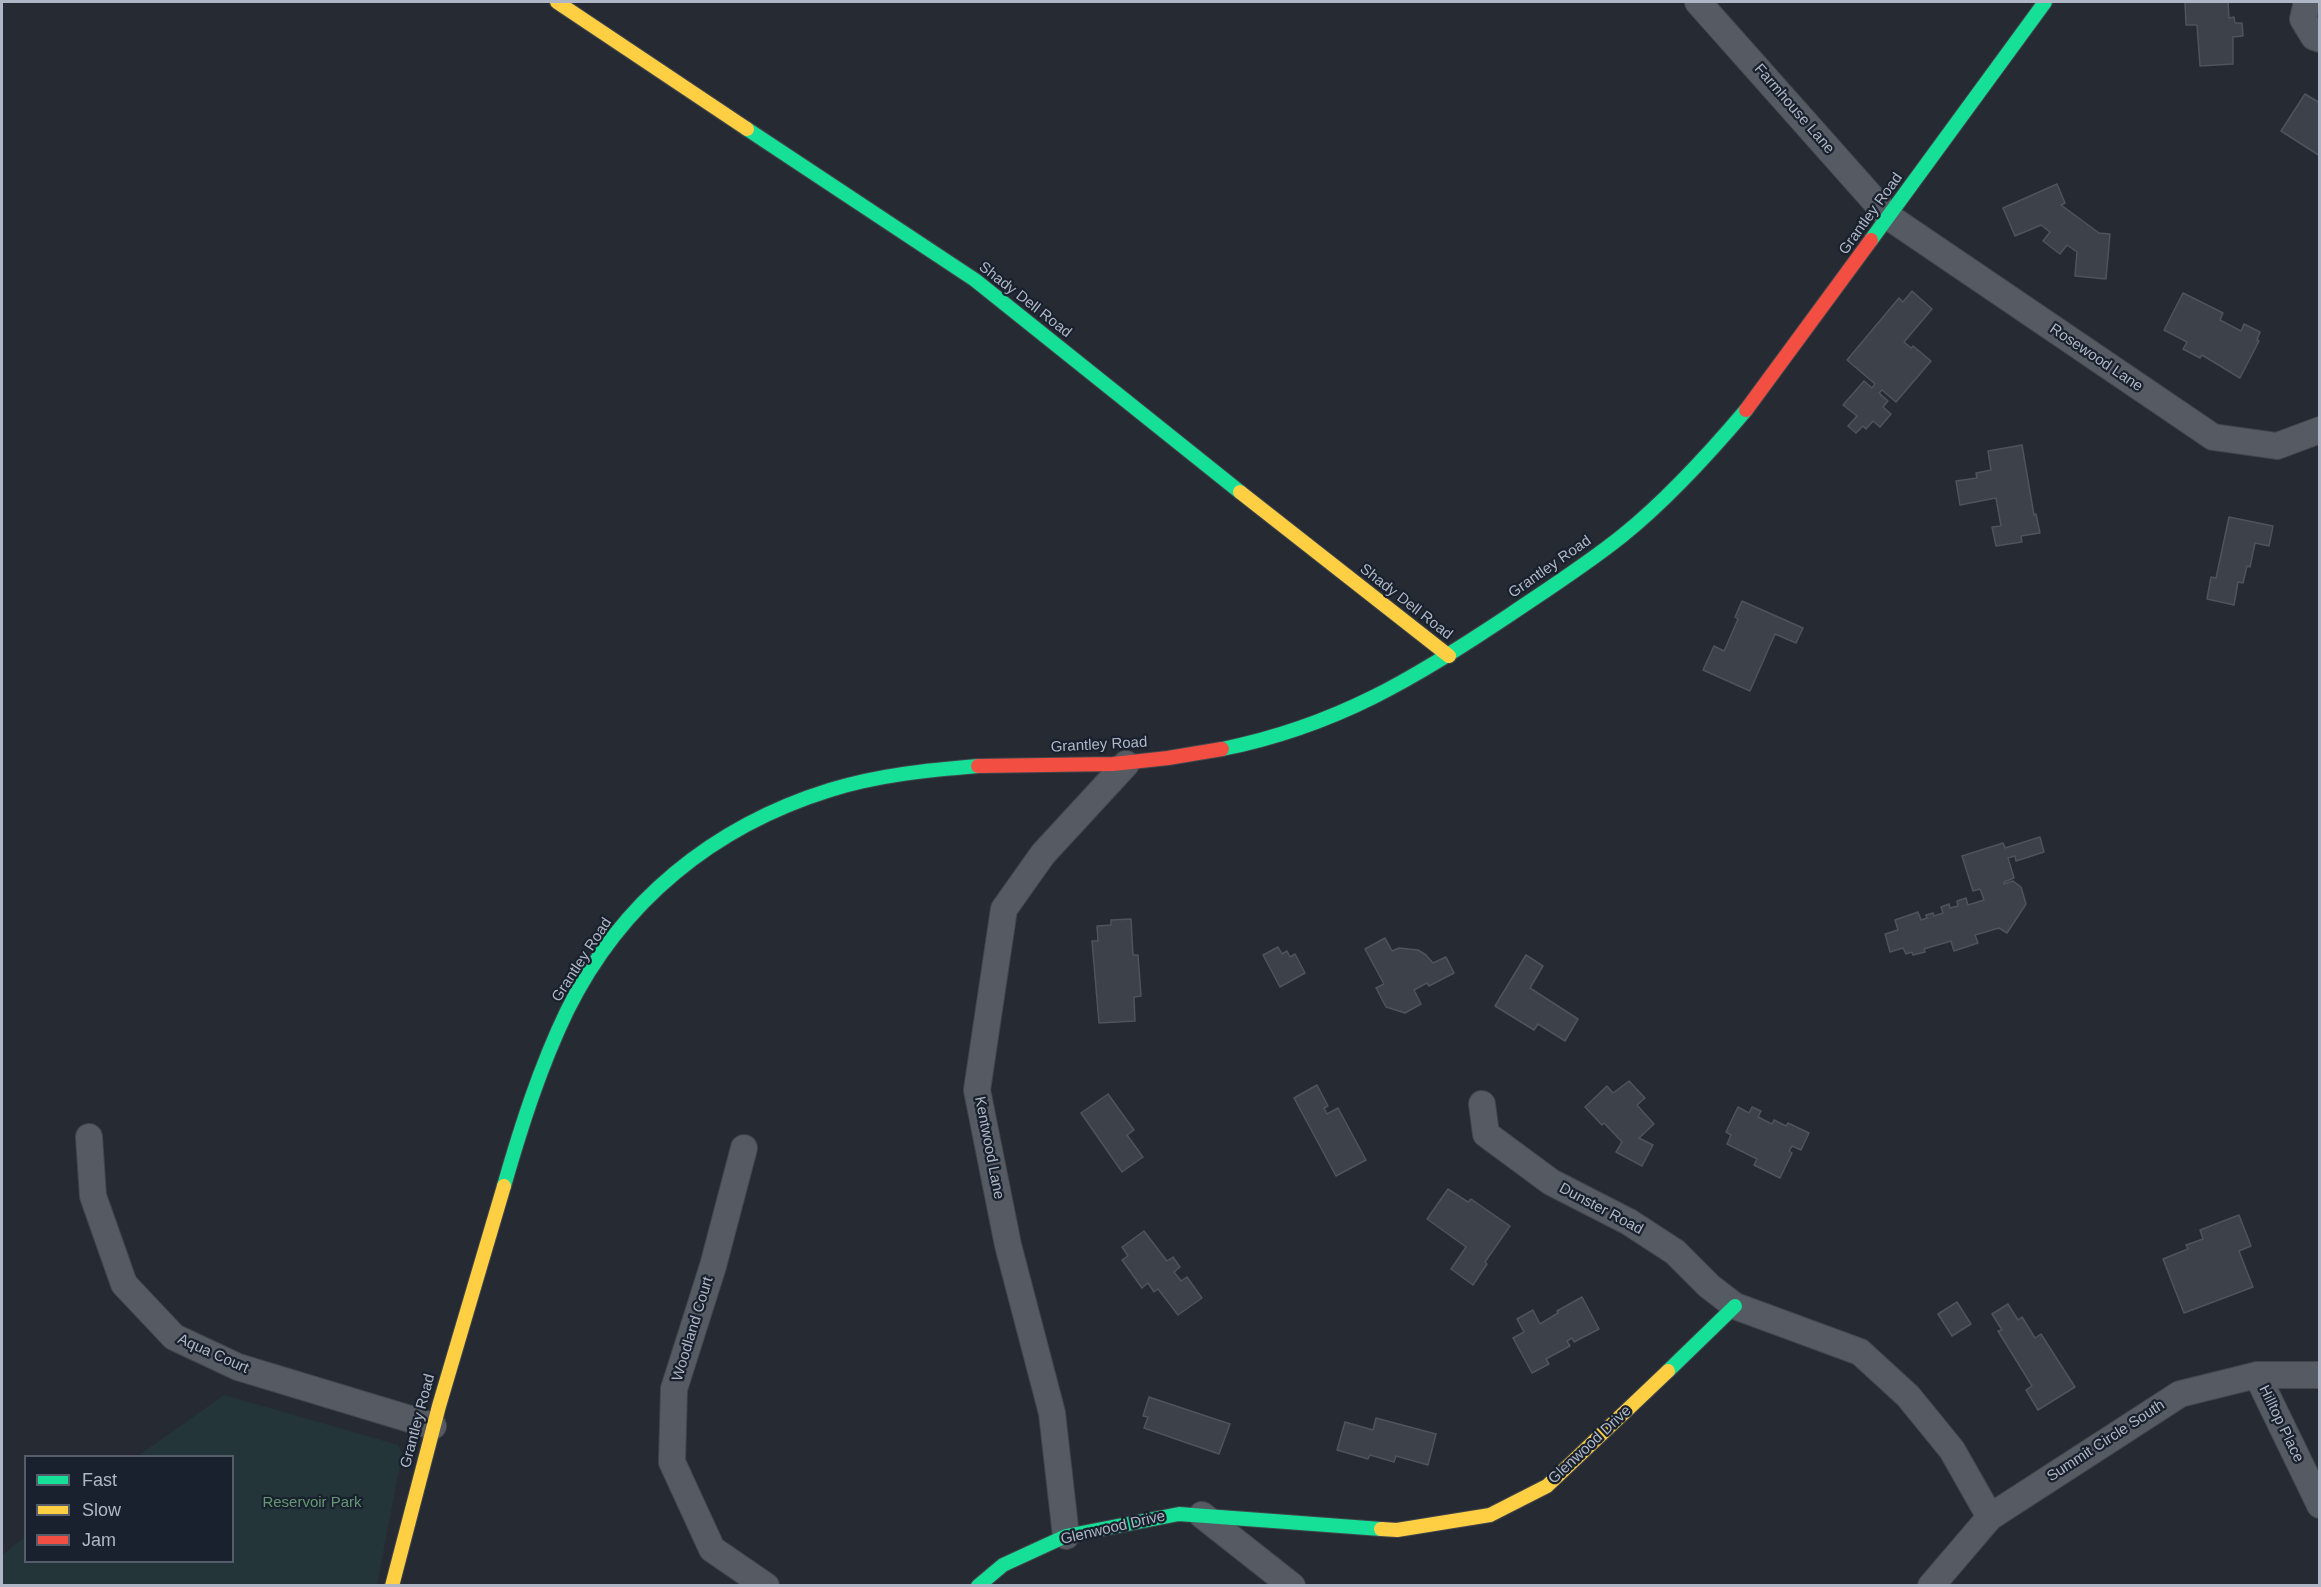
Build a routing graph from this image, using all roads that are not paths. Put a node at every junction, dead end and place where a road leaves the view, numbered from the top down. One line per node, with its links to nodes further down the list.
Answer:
1 (557, 2): 8 (street, Shady Dell Road)
2 (1698, 2): 6 (street, Farmhouse Lane)
3 (2045, 2): 6 (street, Grantley Road)
4 (2307, 2): 5 (street)
5 (2319, 39)
6 (1889, 217): 7 (street, Rosewood Lane); 8 (street, Grantley Road)
7 (2319, 430)
8 (1449, 656): 9 (street, Grantley Road)
9 (1126, 764): 16 (street, Grantley Road); 20 (street, Kentwood Lane)
10 (1482, 1104): 13 (street, Dunster Road)
11 (88, 1137): 16 (street, Aqua Court)
12 (744, 1148): 22 (street, Woodland Court)
13 (1736, 1306): 18 (street, Glenwood Drive); 19 (street)
14 (2319, 1375): 15 (street, Summit Circle South)
15 (2257, 1376): 17 (street, Hilltop Place); 19 (street, Summit Circle South)
16 (433, 1426): 21 (street, Grantley Road)
17 (2319, 1505)
18 (1202, 1515): 20 (street, Glenwood Drive); 24 (street)
19 (1990, 1517): 25 (street, Summit Circle South)
20 (1066, 1536): 23 (street, Glenwood Drive)
21 (392, 1586)
22 (766, 1586)
23 (978, 1586)
24 (1292, 1586)
25 (1931, 1586)

